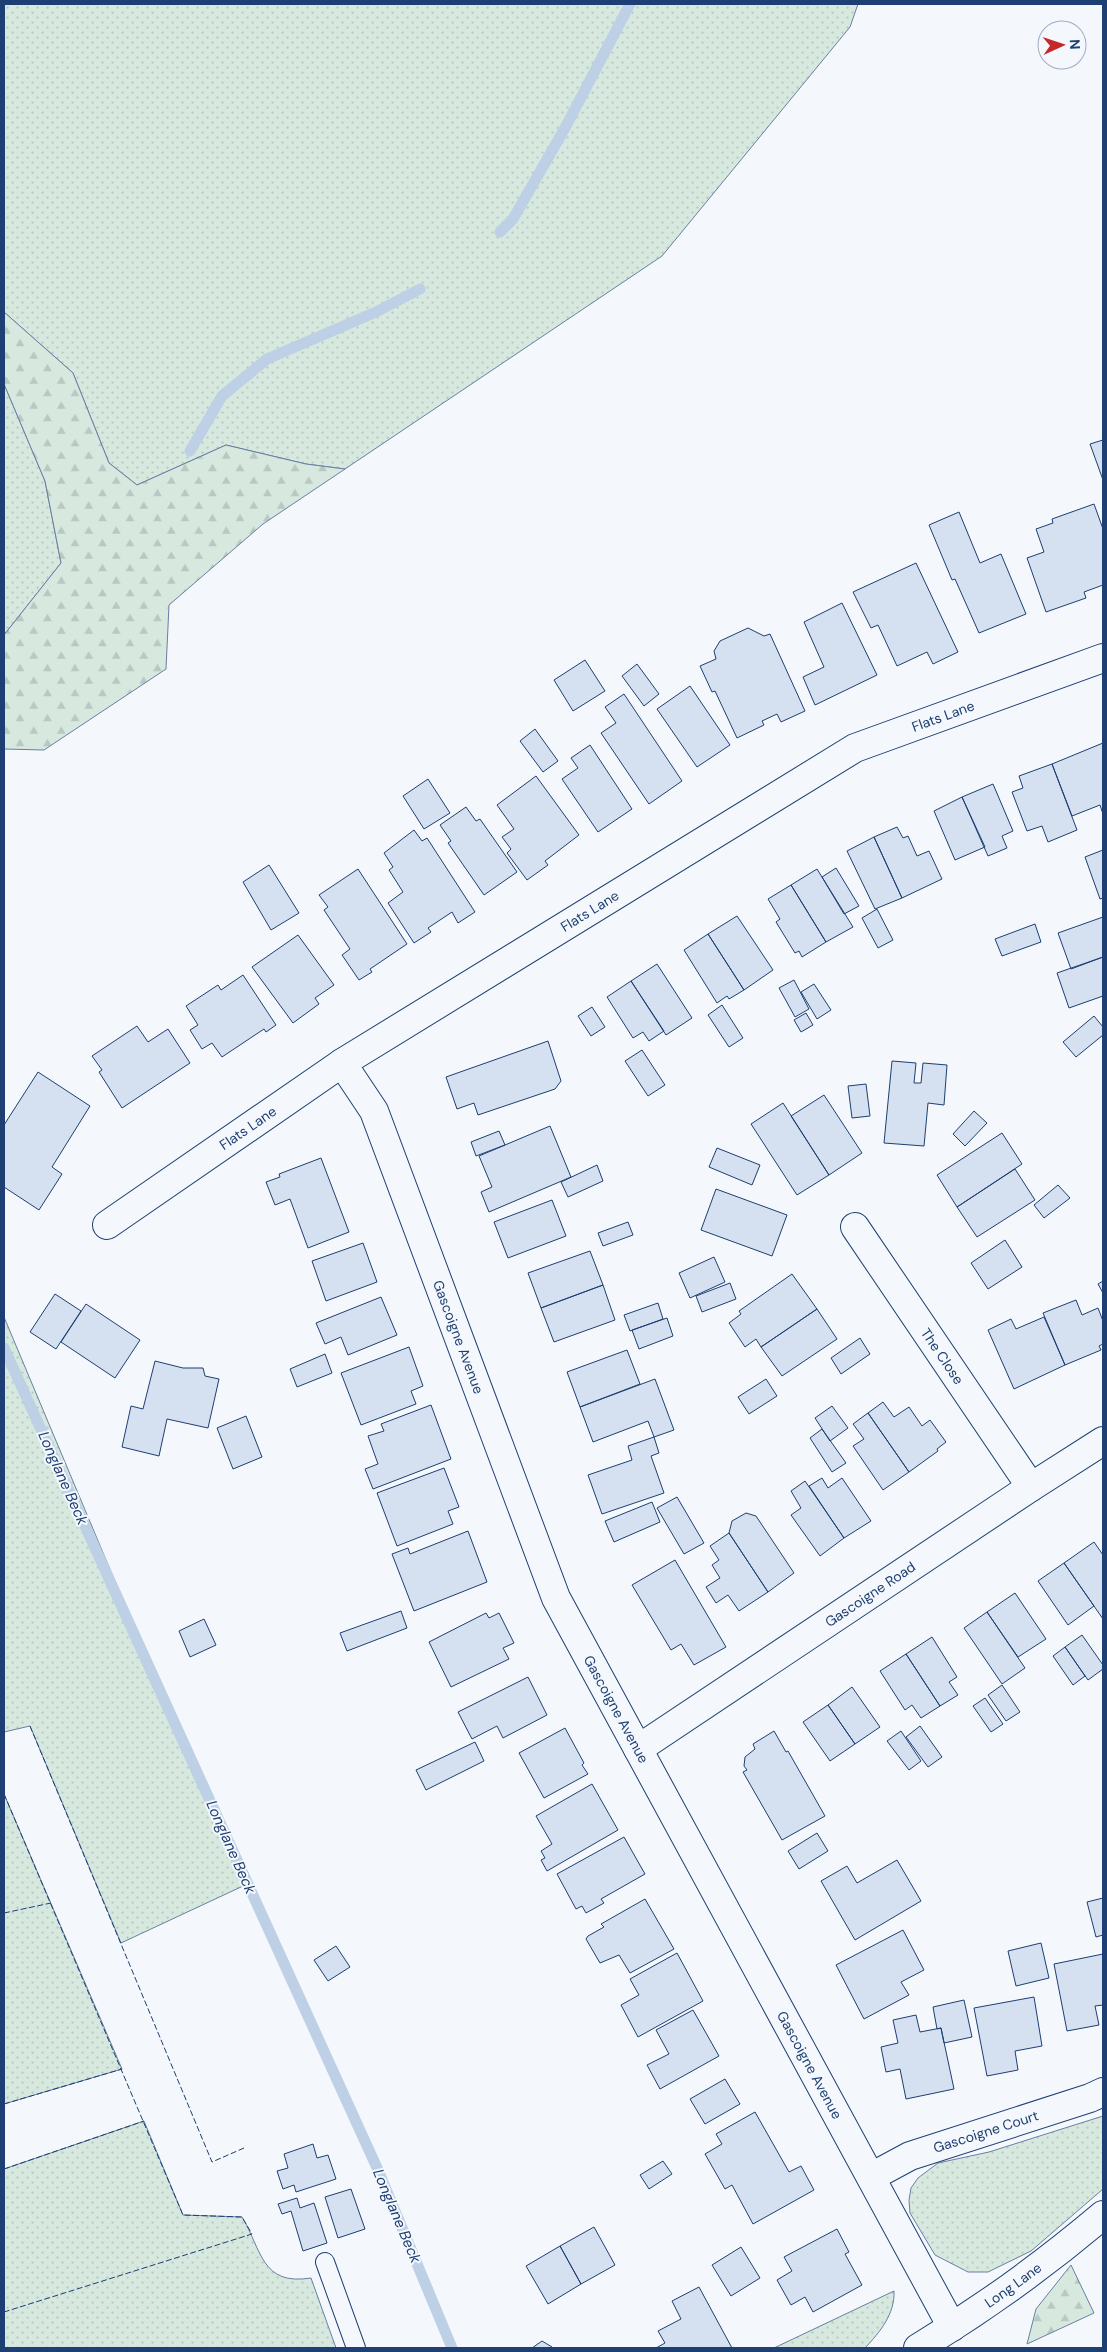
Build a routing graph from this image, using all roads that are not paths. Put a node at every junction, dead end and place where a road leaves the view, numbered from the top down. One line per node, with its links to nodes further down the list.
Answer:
1 (1103, 658): 2 (street, Flats Lane)
2 (342, 1063): 3 (street, Flats Lane); 7 (street, Gascoigne Avenue)
3 (107, 1225)
4 (855, 1227): 6 (street, The Close)
5 (1103, 1441): 6 (street, Gascoigne Road)
6 (1031, 1487): 7 (street, Gascoigne Road)
7 (638, 1750): 9 (street, Gascoigne Avenue)
8 (1103, 2092): 9 (street, Gascoigne Court)
9 (871, 2177): 12 (street, Gascoigne Avenue)
10 (1103, 2215): 12 (street, Long Lane)
11 (325, 2262): 13 (lane)
12 (952, 2327): 14 (street, Long Lane)
13 (356, 2348)
14 (918, 2348)

